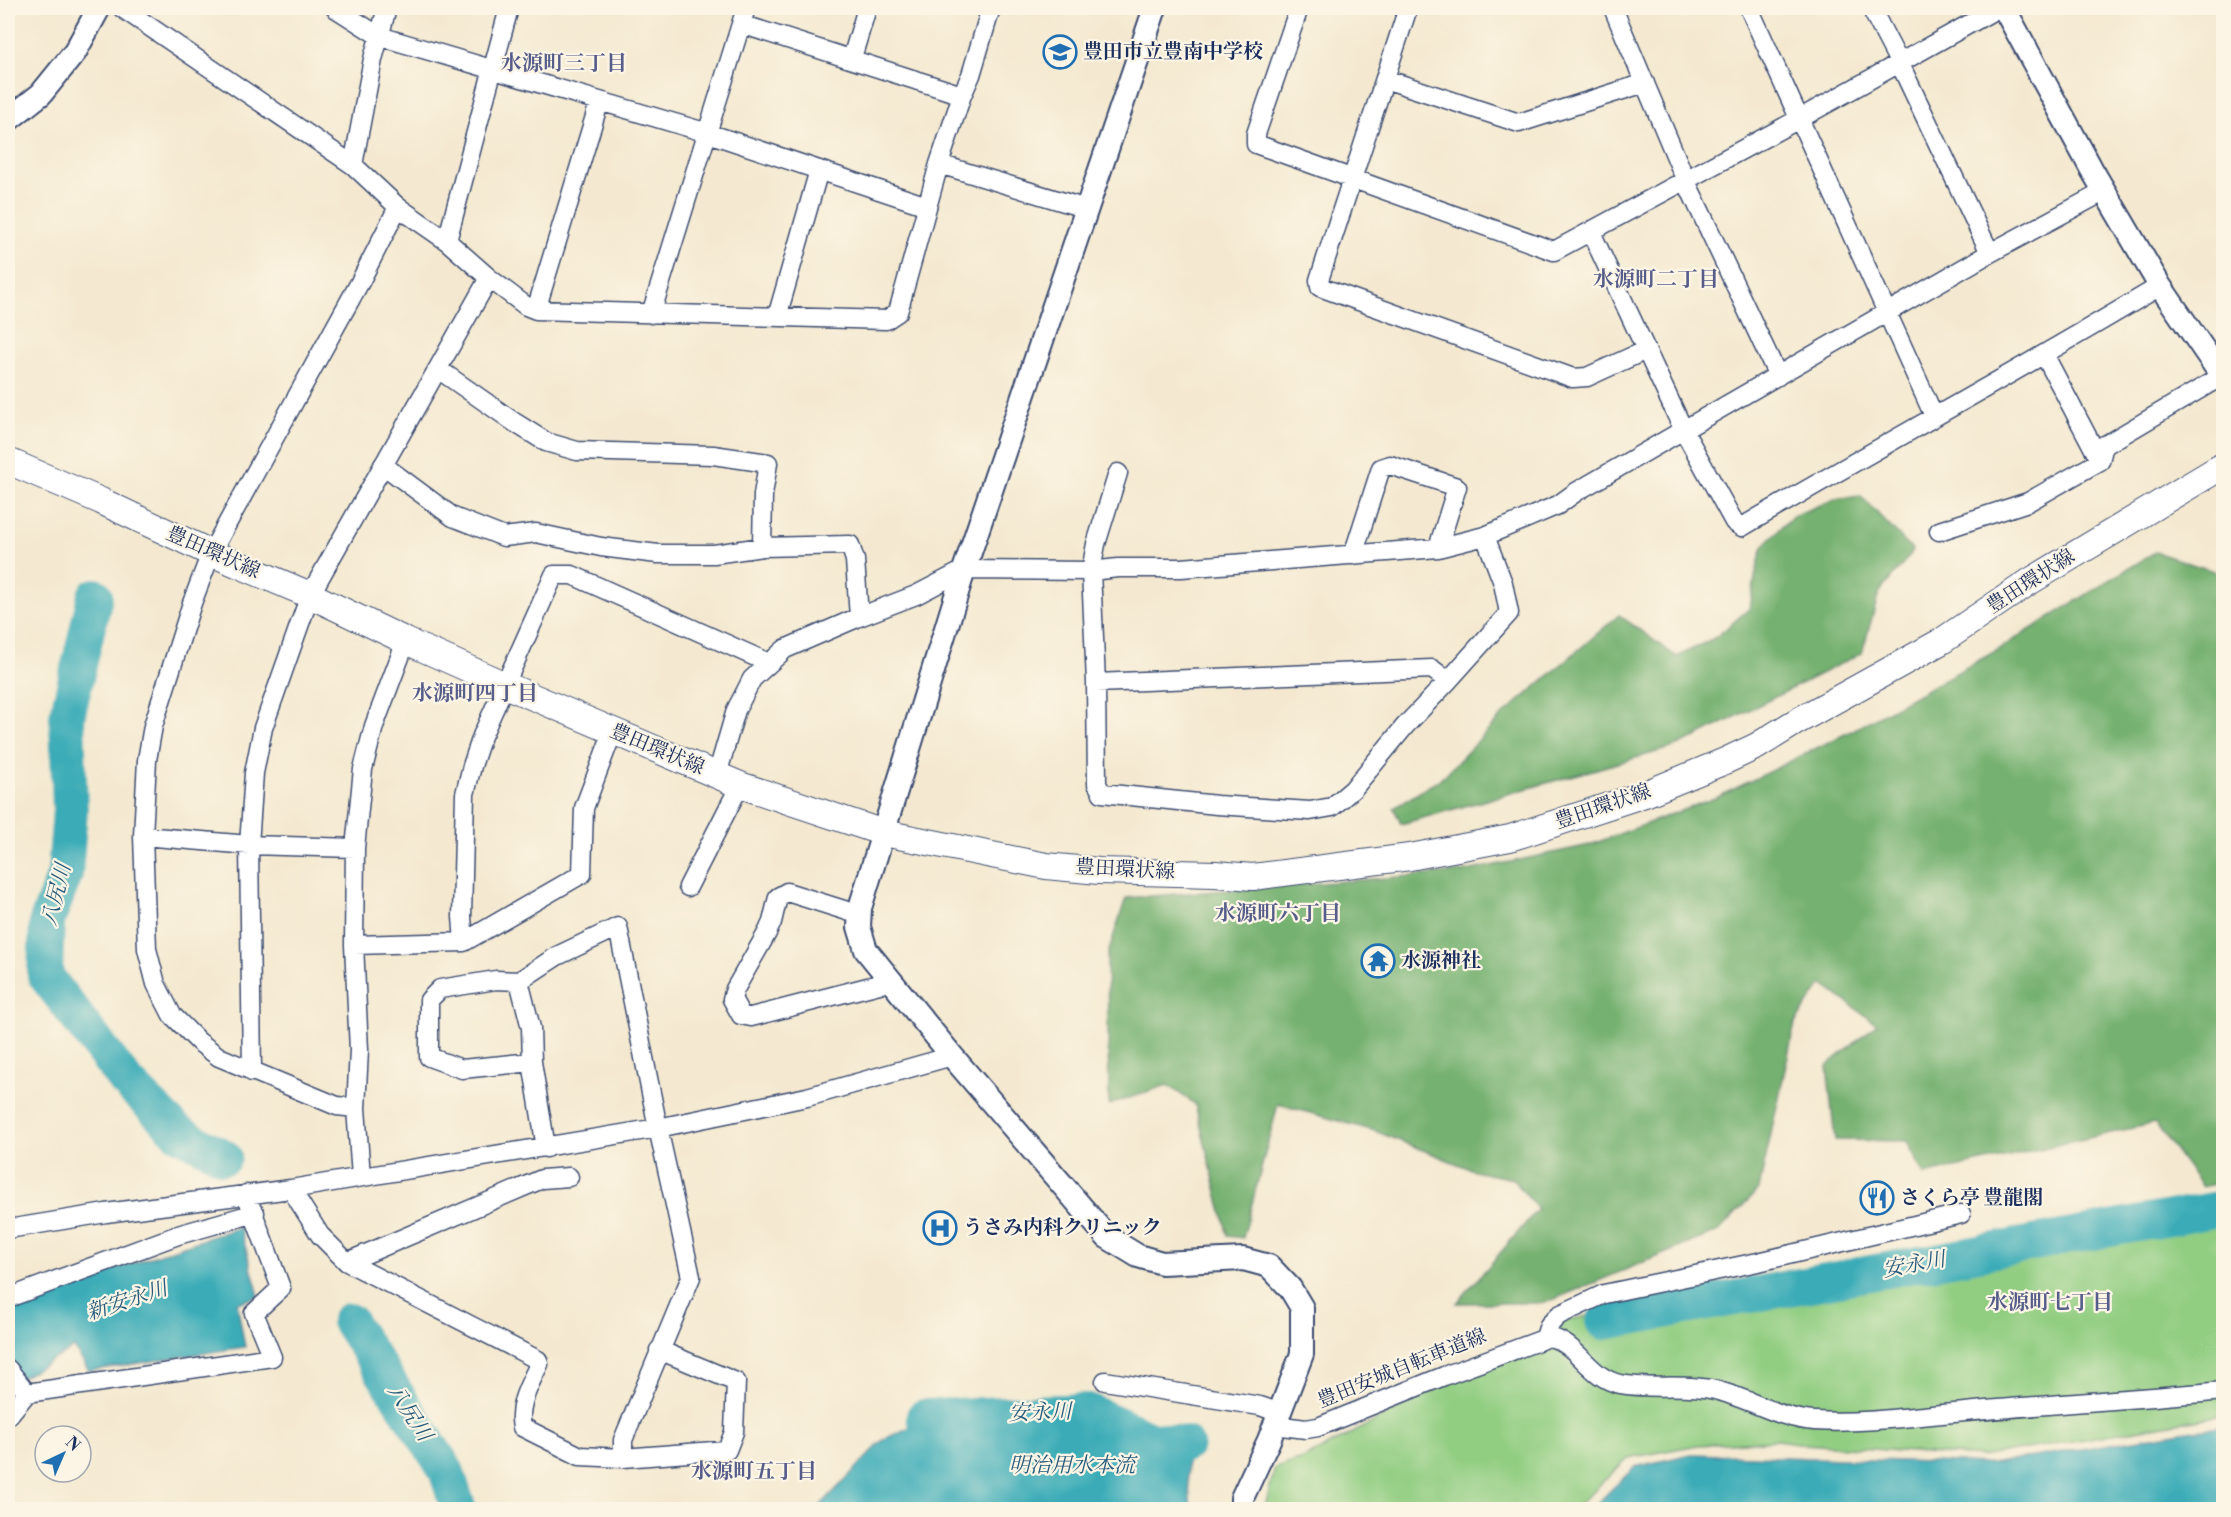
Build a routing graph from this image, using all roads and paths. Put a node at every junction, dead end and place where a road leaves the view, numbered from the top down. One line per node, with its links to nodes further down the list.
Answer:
1 (99, 8): 26 (street)
2 (122, 8): 29 (street)
3 (335, 8): 17 (street)
4 (387, 8): 17 (street)
5 (509, 8): 20 (street)
6 (867, 8): 18 (street)
7 (991, 8): 23 (street)
8 (1155, 8): 36 (street)
9 (1299, 8): 31 (street)
10 (1408, 8): 21 (street)
11 (1613, 8): 22 (street)
12 (1749, 8): 25 (street)
13 (1871, 8): 19 (street)
14 (1998, 8): 19 (street)
15 (2004, 8): 33 (street)
16 (744, 16): 18 (street); 27 (street)
17 (379, 36): 20 (street); 29 (street)
18 (852, 58): 23 (street)
19 (1899, 62): 25 (street); 39 (street)
20 (491, 70): 24 (street); 38 (street)
21 (1386, 78): 22 (street); 31 (street)
22 (1645, 83): 32 (street)
23 (962, 95): 28 (street)
24 (599, 103): 27 (street); 42 (street)
25 (1799, 119): 32 (street); 43 (street)
26 (8, 120)
27 (708, 133): 30 (street); 44 (street)
28 (939, 164): 34 (street); 36 (street)
29 (353, 165): 35 (street)
30 (819, 170): 34 (street); 45 (street)
31 (1351, 177): 37 (street); 46 (street)
32 (1686, 181): 37 (street); 49 (street)
33 (2105, 191): 39 (street); 41 (street)
34 (927, 206): 45 (street)
35 (398, 207): 38 (street); 62 (street)
36 (1087, 209): 64 (street)
37 (1591, 232): 46 (street)
38 (447, 242): 40 (street)
39 (1990, 253): 43 (street)
40 (489, 278): 42 (street); 48 (street)
41 (2160, 286): 47 (street); 50 (street)
42 (536, 310): 44 (street)
43 (1888, 313): 49 (street); 51 (street)
44 (651, 314): 45 (street)
45 (777, 317)
46 (1646, 350): 52 (street)
47 (2044, 356): 51 (street); 53 (street)
48 (438, 369): 55 (street); 60 (street)
49 (1778, 376): 52 (street)
50 (2222, 378): 53 (street)
51 (1934, 416): 52 (street)
52 (1684, 431): 59 (street)
53 (2104, 446): 58 (street)
54 (8, 461): 62 (main road, 豊田環状線)
55 (384, 465): 60 (street); 66 (street)
56 (2223, 465): 75 (main road, 豊田環状線)
57 (1118, 473): 65 (street)
58 (1939, 531)
59 (1485, 536): 61 (street); 70 (street)
60 (762, 547): 67 (street)
61 (1438, 548): 63 (street); 63 (street)
62 (211, 553): 66 (main road, 豊田環状線); 76 (street)
63 (1353, 555): 65 (street)
64 (964, 570): 65 (street); 67 (street); 75 (street)
65 (1091, 571): 71 (street)
66 (310, 595): 68 (main road, 豊田環状線); 77 (street)
67 (859, 616): 69 (street)
68 (406, 641): 72 (main road, 豊田環状線); 78 (street)
69 (769, 663): 72 (street); 74 (street)
70 (1448, 681): 71 (street); 71 (street)
71 (1096, 683)
72 (505, 685): 73 (main road, 豊田環状線); 81 (street)
73 (614, 731): 74 (main road, 豊田環状線); 81 (street)
74 (729, 780): 75 (main road, 豊田環状線); 79 (street)
75 (884, 833): 80 (street)
76 (143, 836): 77 (street); 87 (street)
77 (249, 845): 78 (street); 87 (street)
78 (355, 848): 82 (street)
79 (688, 887)
80 (860, 915): 84 (street); 84 (street)
81 (464, 942): 82 (street)
82 (354, 945): 88 (street)
83 (519, 981): 86 (street); 86 (street); 89 (street)
84 (891, 981): 85 (street)
85 (952, 1056): 89 (street); 107 (street)
86 (532, 1062): 90 (street)
87 (252, 1072): 88 (street)
88 (356, 1108): 91 (street)
89 (658, 1128): 90 (street); 101 (street)
90 (546, 1148): 91 (street)
91 (361, 1177): 93 (street)
92 (569, 1177): 98 (street)
93 (291, 1189): 94 (street); 98 (street)
94 (246, 1194): 95 (street); 97 (street)
95 (255, 1213): 99 (street); 105 (street)
96 (1961, 1214): 100 (street)
97 (8, 1229)
98 (347, 1262): 108 (street)
99 (8, 1298)
100 (1545, 1337): 104 (street); 107 (street, 豊田安城自転車道線)
101 (659, 1350): 108 (street); 108 (street)
102 (8, 1369): 105 (street)
103 (1105, 1381): 107 (street, 豊田安城自転車道線)
104 (2223, 1391)
105 (27, 1393): 106 (street)
106 (8, 1416)
107 (1277, 1419): 109 (street)
108 (623, 1458)
109 (1242, 1509)

